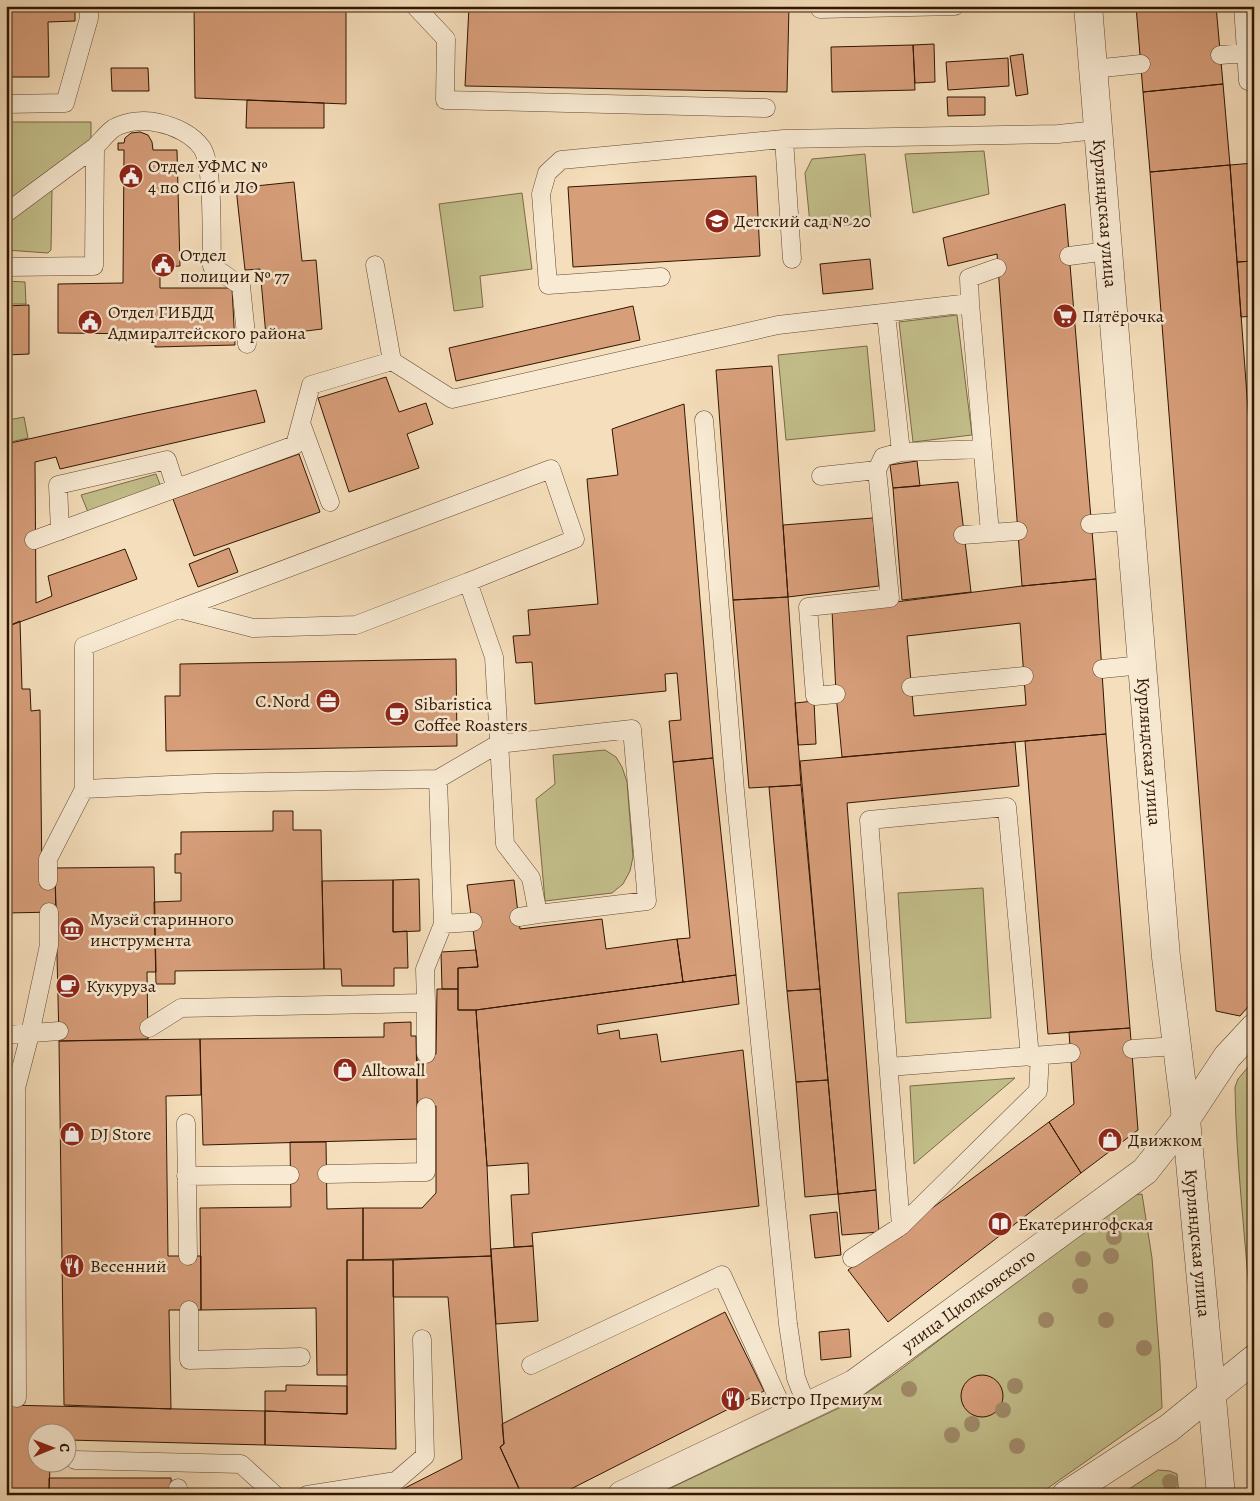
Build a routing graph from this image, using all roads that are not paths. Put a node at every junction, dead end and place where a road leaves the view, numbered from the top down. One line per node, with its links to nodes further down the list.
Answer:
1 (415, 6): 13 (lane)
2 (955, 6): 5 (lane)
3 (1088, 6): 10 (street, Курляндская улица)
4 (1243, 6): 7 (lane)
5 (820, 9)
6 (92, 10): 12 (lane)
7 (1246, 53): 8 (lane); 11 (lane)
8 (1220, 56)
9 (1141, 64): 10 (lane)
10 (1093, 68): 14 (street, Курляндская улица)
11 (1254, 80)
12 (6, 104)
13 (766, 108)
14 (1098, 130): 15 (lane); 18 (street, Курляндская улица)
15 (784, 139): 20 (lane); 24 (lane)
16 (94, 147): 17 (lane); 22 (lane); 27 (lane)
17 (6, 213)
18 (1108, 251): 19 (lane); 37 (street, Курляндская улица)
19 (1069, 256)
20 (792, 259)
21 (375, 265): 28 (lane)
22 (6, 266)
23 (998, 268): 25 (lane)
24 (661, 278)
25 (970, 302): 26 (lane); 31 (lane)
26 (886, 314): 28 (lane); 32 (lane)
27 (247, 344)
28 (392, 362): 30 (lane)
29 (704, 420): 89 (lane)
30 (301, 423): 35 (lane); 36 (lane)
31 (982, 449): 32 (lane); 41 (lane)
32 (901, 452): 33 (lane)
33 (877, 470): 34 (lane); 50 (lane)
34 (821, 476)
35 (176, 488): 39 (lane); 39 (lane)
36 (330, 502)
37 (1129, 521): 38 (lane); 46 (street, Курляндская улица)
38 (1090, 524)
39 (60, 531): 43 (lane)
40 (1018, 531): 41 (lane)
41 (990, 532): 42 (lane)
42 (963, 535)
43 (34, 540)
44 (468, 582): 45 (lane); 45 (lane); 51 (lane)
45 (179, 609): 53 (lane)
46 (1142, 665): 47 (lane); 66 (street, Курляндская улица)
47 (1102, 669)
48 (1024, 676): 49 (lane)
49 (911, 687)
50 (836, 694)
51 (498, 744): 52 (lane); 56 (lane); 56 (lane)
52 (438, 779): 53 (lane); 59 (lane)
53 (84, 788): 54 (lane)
54 (48, 880)
55 (49, 912): 64 (lane)
56 (538, 914): 57 (lane)
57 (519, 917)
58 (472, 922): 59 (lane)
59 (443, 924): 60 (lane)
60 (426, 1003): 61 (lane); 68 (lane)
61 (148, 1028)
62 (1254, 1028): 73 (street, улица Циолковского)
63 (59, 1031): 64 (lane)
64 (30, 1034): 65 (lane); 81 (lane)
65 (6, 1035)
66 (1176, 1046): 67 (lane); 73 (street, Курляндская улица)
67 (1132, 1049)
68 (426, 1054)
69 (1071, 1054): 70 (lane)
70 (1035, 1056): 71 (lane); 71 (lane); 78 (lane)
71 (889, 1067): 78 (lane)
72 (426, 1106): 75 (lane)
73 (1186, 1120): 87 (street, Курляндская улица); 89 (street, улица Циолковского)
74 (186, 1123): 77 (lane)
75 (326, 1174)
76 (290, 1175): 77 (lane)
77 (186, 1176): 79 (lane)
78 (901, 1226): 80 (lane)
79 (188, 1256)
80 (852, 1258)
81 (11, 1304): 88 (lane)
82 (188, 1310): 84 (lane)
83 (422, 1339): 92 (lane)
84 (301, 1357)
85 (1254, 1360): 87 (street)
86 (531, 1365): 89 (lane)
87 (1211, 1394): 94 (street); 95 (street, Курляндская улица)
88 (17, 1398)
89 (797, 1411): 93 (street, улица Циолковского)
90 (78, 1460): 91 (lane)
91 (275, 1495)
92 (307, 1495)
93 (622, 1495)
94 (1066, 1495)
95 (1221, 1495)

